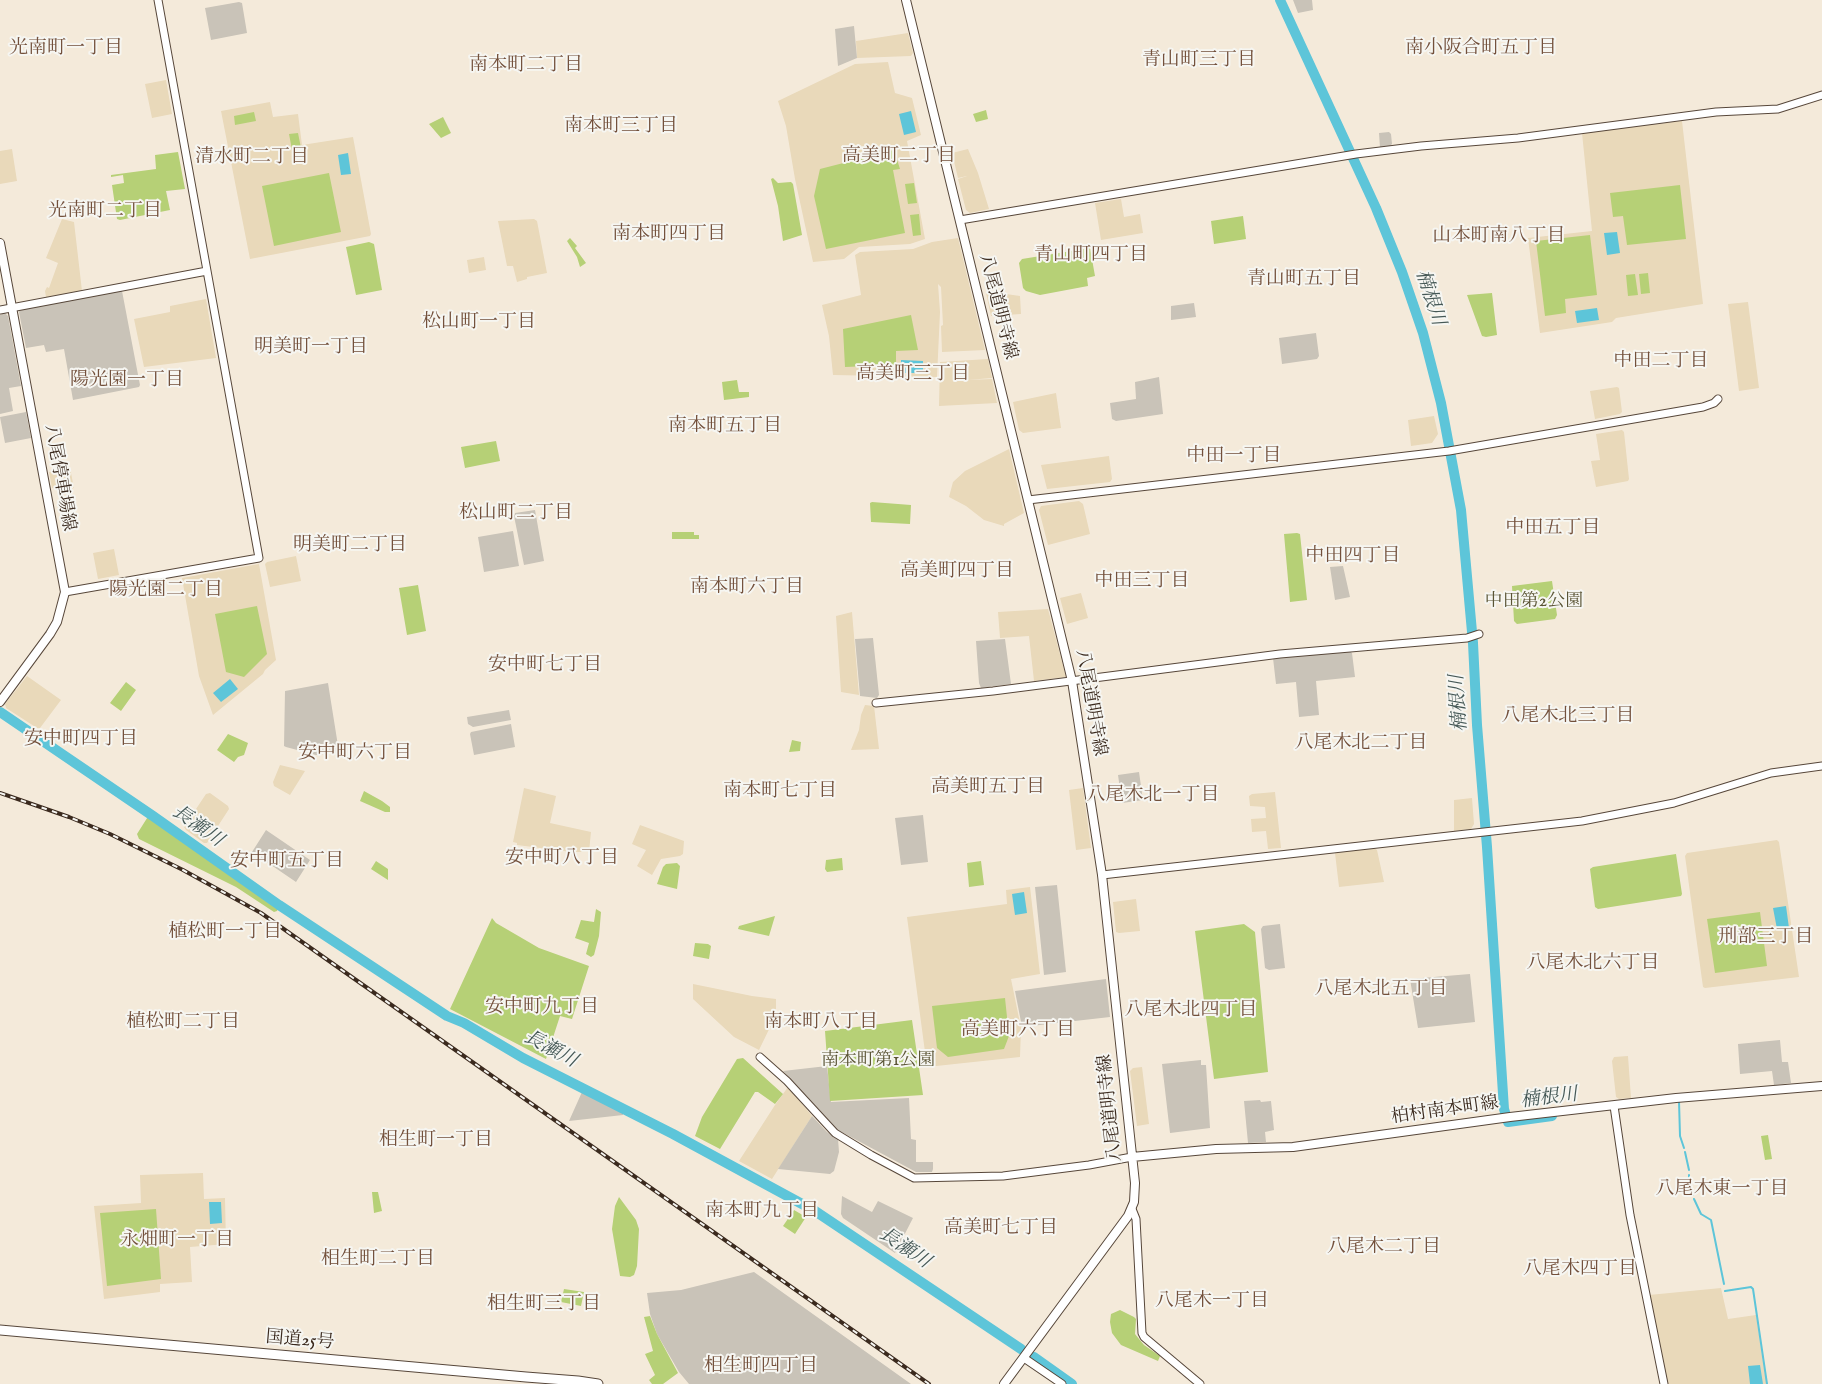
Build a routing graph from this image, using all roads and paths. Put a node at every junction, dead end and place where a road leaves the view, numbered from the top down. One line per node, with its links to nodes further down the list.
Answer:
1 (158, 0): 6 (street)
2 (906, 0): 4 (main road, 八尾道明寺線)
3 (1822, 95): 4 (street)
4 (960, 220): 10 (main road, 八尾道明寺線)
5 (0, 243): 7 (main road, 八尾停車場線)
6 (207, 271): 7 (street); 11 (street)
7 (12, 307): 8 (street); 11 (main road, 八尾停車場線)
8 (0, 310)
9 (1718, 399): 10 (street)
10 (1028, 500): 13 (main road, 八尾道明寺線)
11 (65, 592): 14 (main road, 八尾停車場線)
12 (1479, 634): 13 (street)
13 (1072, 681): 15 (street); 17 (main road, 八尾道明寺線)
14 (0, 702)
15 (876, 703)
16 (1822, 766): 17 (street)
17 (1102, 875): 21 (main road, 八尾道明寺線)
18 (760, 1057): 21 (street)
19 (1822, 1086): 20 (main road, 柏村南本町線)
20 (1614, 1106): 21 (main road, 柏村南本町線); 29 (street)
21 (1132, 1157): 22 (main road, 八尾道明寺線)
22 (1132, 1209): 24 (main road, 八尾道明寺線); 28 (street)
23 (0, 1330): 25 (highway, 国道25号)
24 (1024, 1358): 26 (main road, 八尾道明寺線); 27 (street)
25 (598, 1384)
26 (1004, 1384)
27 (1062, 1384)
28 (1200, 1384)
29 (1664, 1384)

